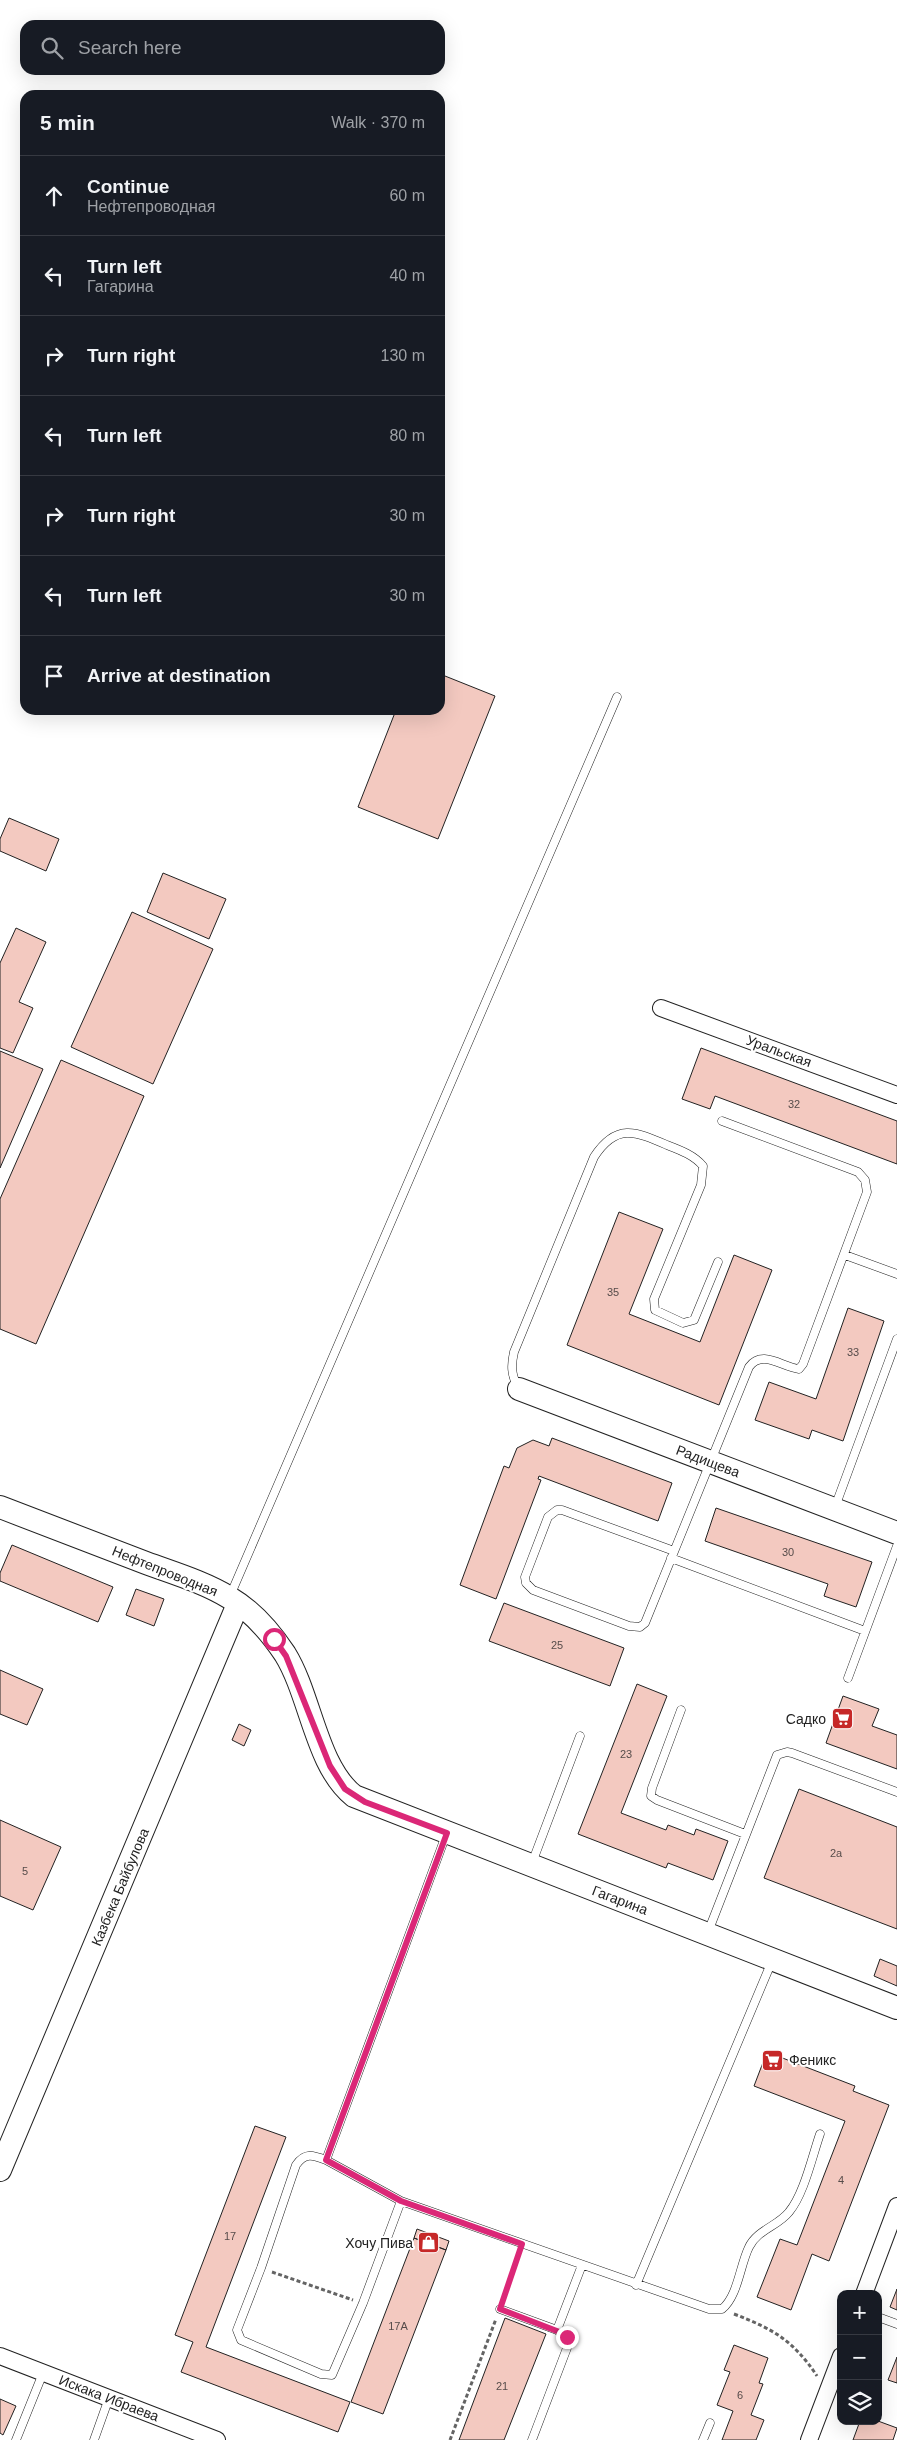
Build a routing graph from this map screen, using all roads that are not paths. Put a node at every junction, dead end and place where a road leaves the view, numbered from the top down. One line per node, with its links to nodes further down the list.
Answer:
1 (617, 697): 16 (lane)
2 (661, 1008): 3 (street, Уральская)
3 (897, 1095)
4 (722, 1121): 5 (lane)
5 (845, 1255): 7 (lane); 10 (lane)
6 (718, 1262): 9 (lane)
7 (897, 1274)
8 (897, 1339): 12 (lane)
9 (519, 1389): 10 (street, Радищева)
10 (711, 1462): 12 (street, Радищева); 15 (lane)
11 (0, 1507): 16 (street, Нефтепроводная)
12 (834, 1509): 13 (street, Радищева)
13 (897, 1534)
14 (897, 1546): 17 (lane)
15 (672, 1555): 15 (lane); 17 (lane)
16 (234, 1601): 21 (street, Нефтепроводная); 31 (street, Казбека Байбулова)
17 (866, 1631): 18 (lane)
18 (848, 1678)
19 (681, 1710): 24 (lane)
20 (580, 1736): 25 (lane)
21 (345, 1789): 23 (street, Гагарина)
22 (897, 1792): 24 (lane)
23 (447, 1833): 25 (street, Гагарина); 30 (lane)
24 (745, 1834): 26 (lane)
25 (531, 1865): 26 (street, Гагарина)
26 (707, 1934): 27 (street, Гагарина)
27 (772, 1960): 28 (street, Гагарина); 36 (lane)
28 (897, 2008)
29 (820, 2134): 36 (lane)
30 (326, 2160): 32 (lane); 32 (lane)
31 (0, 2170)
32 (401, 2201): 35 (lane)
33 (897, 2206): 34 (street)
34 (893, 2227): 37 (street)
35 (582, 2265): 36 (lane); 41 (lane)
36 (636, 2285)
37 (866, 2290)
38 (500, 2309): 41 (lane)
39 (882, 2318): 40 (lane)
40 (897, 2324)
41 (557, 2330): 50 (lane)
42 (0, 2356): 44 (street, Искака Ибраева)
43 (837, 2367): 52 (street)
44 (42, 2373): 45 (street, Искака Ибраева); 47 (lane)
45 (109, 2398): 48 (lane); 49 (street, Искака Ибраева)
46 (710, 2423): 51 (lane)
47 (16, 2440)
48 (94, 2440)
49 (217, 2440)
50 (532, 2440)
51 (703, 2440)
52 (809, 2440)

